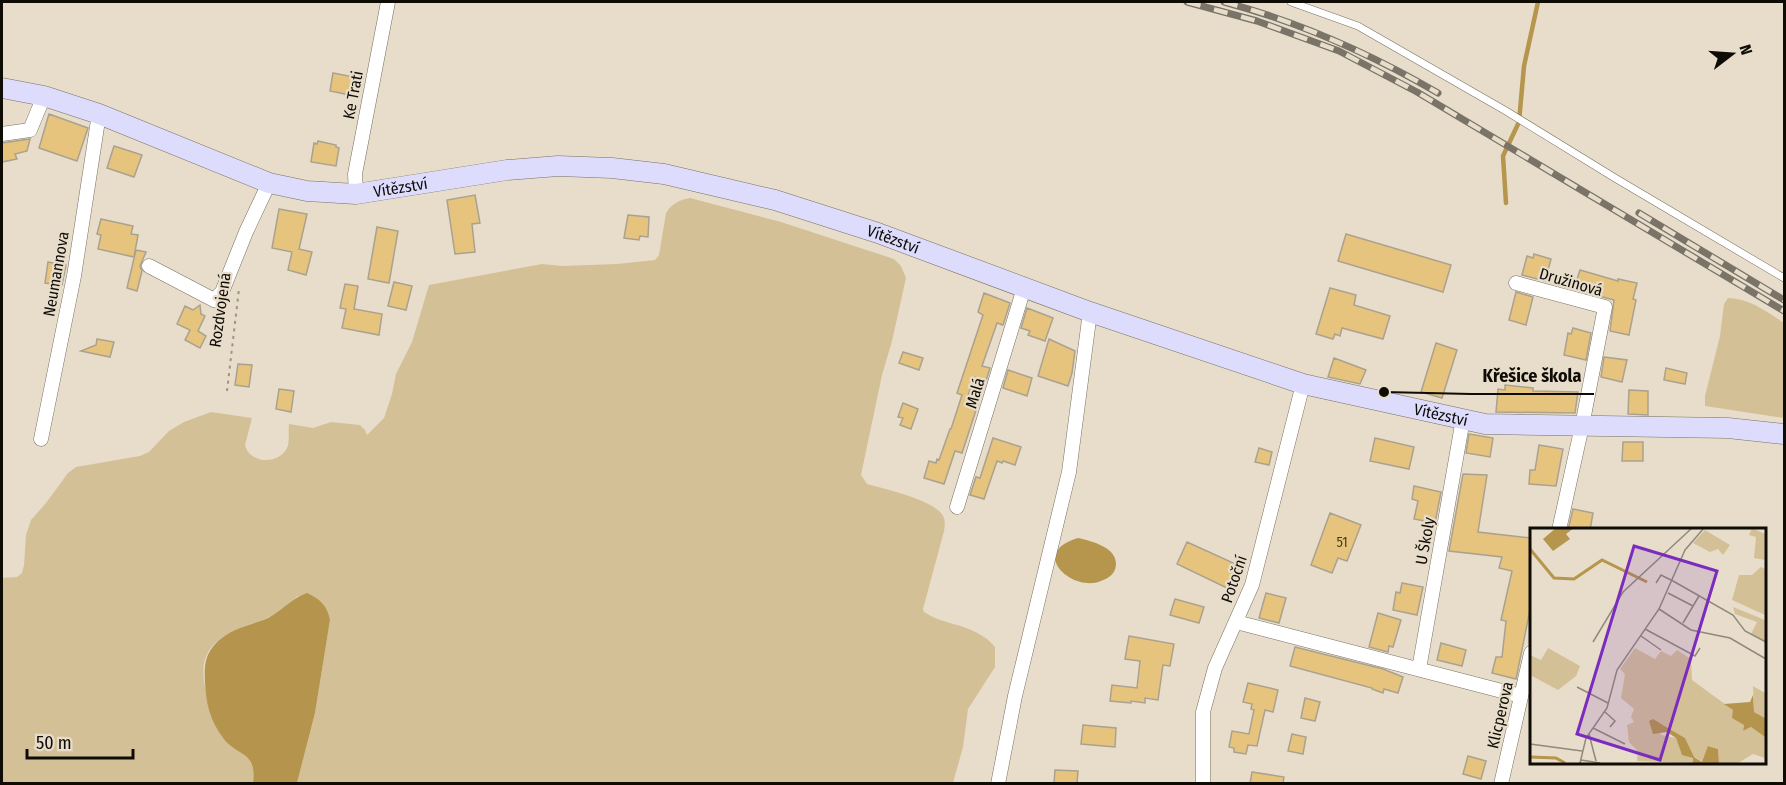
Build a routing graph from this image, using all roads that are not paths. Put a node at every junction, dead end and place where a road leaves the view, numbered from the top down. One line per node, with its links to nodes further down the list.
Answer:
1 (388, 2): 8 (street, Ke Trati)
2 (1291, 2): 10 (lane)
3 (2, 88): 4 (main road, Vítězství)
4 (44, 96): 5 (main road, Vítězství); 6 (street)
5 (99, 114): 7 (main road, Vítězství); 18 (street, Neumannova)
6 (2, 135)
7 (269, 183): 8 (main road, Vítězství); 9 (street, Rozdvojená)
8 (356, 194): 12 (main road, Vítězství)
9 (149, 266)
10 (1785, 278)
11 (1516, 283): 16 (street, Družinová)
12 (1024, 288): 13 (main road, Vítězství); 19 (street, Malá)
13 (1090, 312): 14 (main road, Vítězství); 25 (street)
14 (1303, 384): 15 (main road, Vítězství); 21 (street, Potoční)
15 (1463, 419): 16 (main road, Vítězství); 23 (street, U Školy)
16 (1582, 426): 17 (main road, Vítězství); 20 (street)
17 (1785, 434)
18 (41, 439)
19 (957, 507)
20 (1559, 528)
21 (1236, 622): 23 (street); 26 (street, Potoční)
22 (1530, 657): 24 (street, Klicperova)
23 (1419, 669): 24 (street)
24 (1521, 696): 27 (street, Klicperova)
25 (998, 783)
26 (1203, 783)
27 (1502, 783)

